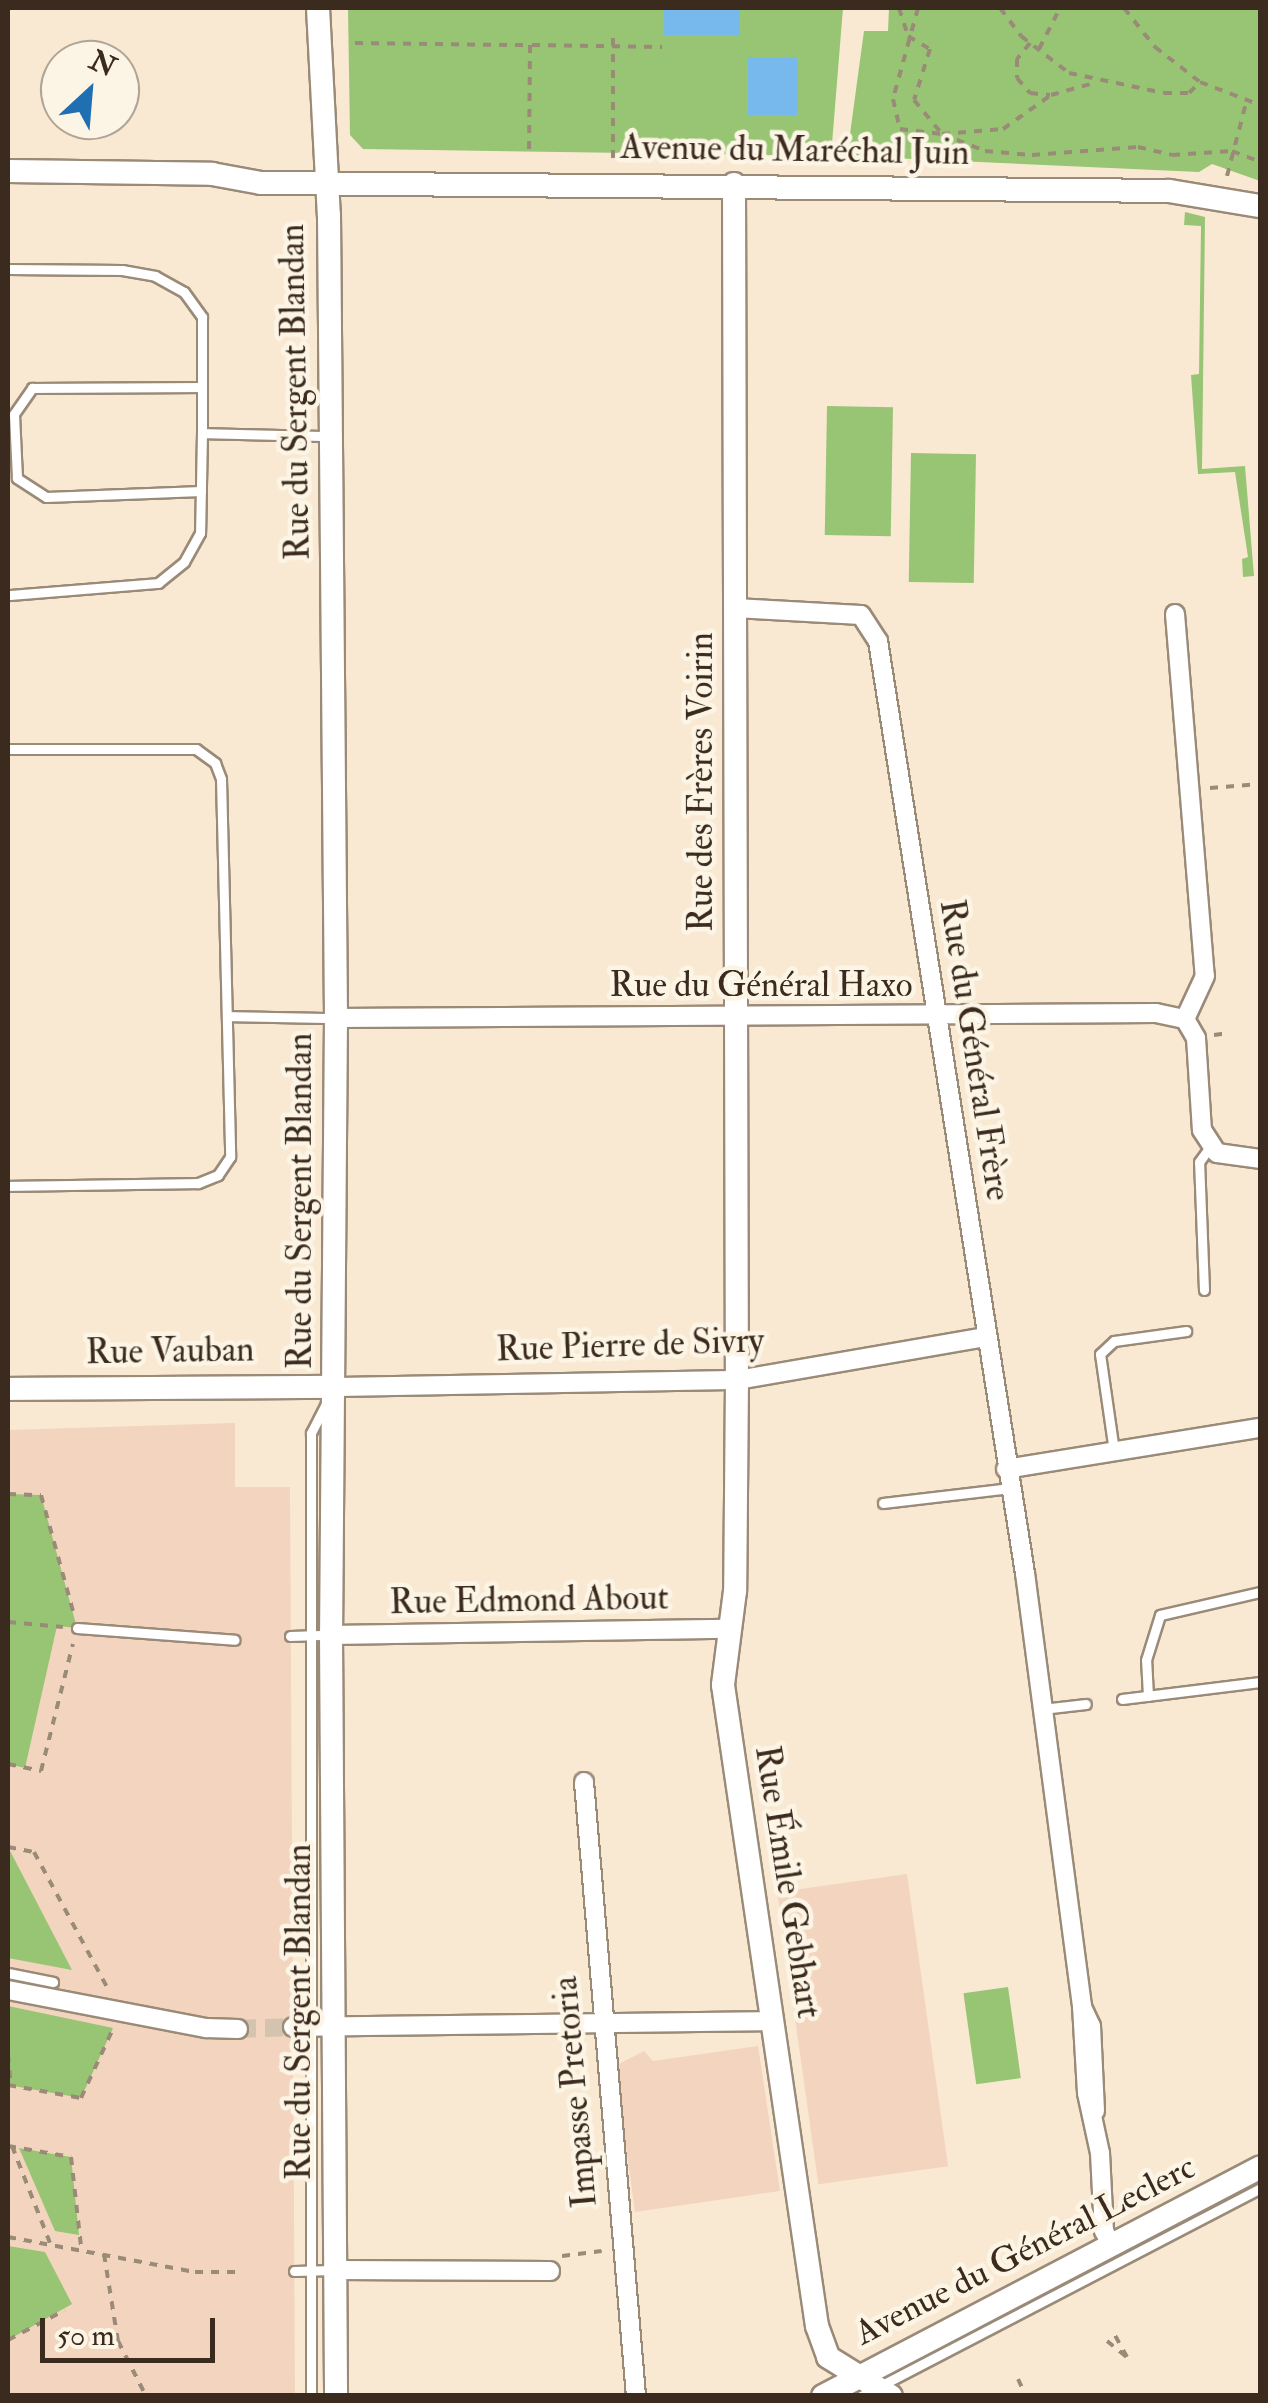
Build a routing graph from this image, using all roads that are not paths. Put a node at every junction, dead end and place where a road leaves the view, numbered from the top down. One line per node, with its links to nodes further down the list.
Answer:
1 (318, 8): 3 (street, Rue du Sergent Blandan)
2 (8, 172): 3 (street, Avenue du Maréchal Juin)
3 (328, 182): 4 (street, Avenue du Maréchal Juin); 9 (street, Rue du Sergent Blandan)
4 (734, 184): 5 (street, Avenue du Maréchal Juin); 12 (street, Rue des Frères Voirin)
5 (1260, 206)
6 (8, 269): 7 (lane)
7 (202, 387): 8 (lane); 10 (lane)
8 (202, 433): 9 (lane); 10 (lane)
9 (331, 436): 17 (street, Rue du Sergent Blandan)
10 (201, 491): 11 (lane)
11 (8, 596)
12 (735, 608): 16 (street, Rue des Frères Voirin); 18 (street, Rue du Général Frère)
13 (1175, 614): 19 (street)
14 (8, 749): 15 (lane)
15 (227, 1016): 17 (lane); 22 (lane)
16 (736, 1017): 17 (street, Rue du Général Haxo); 18 (street, Rue du Général Haxo); 26 (street, Rue des Frères Voirin)
17 (336, 1018): 27 (street, Rue du Sergent Blandan)
18 (937, 1018): 19 (street, Rue du Général Haxo); 25 (street, Rue du Général Frère)
19 (1184, 1019): 20 (street)
20 (1217, 1152): 21 (street); 23 (lane)
21 (1260, 1159)
22 (8, 1186)
23 (1204, 1290)
24 (1186, 1331): 30 (lane)
25 (987, 1337): 26 (street, Rue Pierre de Sivry); 31 (street, Rue du Général Frère)
26 (737, 1380): 27 (street, Rue Pierre de Sivry); 35 (street, Rue Émile Gebhart)
27 (334, 1386): 28 (street, Rue Vauban); 37 (street, Rue du Sergent Blandan)
28 (8, 1389)
29 (1260, 1428): 30 (street)
30 (1114, 1452): 31 (street)
31 (1008, 1478): 32 (lane); 43 (street, Rue du Général Frère)
32 (884, 1503)
33 (1260, 1592): 40 (lane)
34 (78, 1628): 38 (lane)
35 (728, 1629): 37 (street, Rue Edmond About); 48 (street, Rue Émile Gebhart)
36 (290, 1636): 37 (lane)
37 (320, 1636): 50 (lane); 51 (street, Rue du Sergent Blandan)
38 (235, 1640)
39 (1260, 1682): 40 (lane)
40 (1148, 1696): 41 (lane)
41 (1122, 1700)
42 (1086, 1704): 43 (lane)
43 (1042, 1709): 55 (street, Rue du Général Frère)
44 (584, 1782): 49 (street, Impasse Pretoria)
45 (8, 1972): 46 (lane)
46 (52, 1982)
47 (8, 1990): 52 (street)
48 (774, 2021): 49 (street); 60 (street, Rue Émile Gebhart)
49 (601, 2025): 51 (street); 63 (street, Impasse Pretoria)
50 (301, 2026): 51 (street); 56 (lane)
51 (335, 2026): 57 (street, Rue du Sergent Blandan)
52 (238, 2029)
53 (1260, 2168): 55 (street, Avenue du Général Leclerc)
54 (1260, 2188): 55 (lane)
55 (1116, 2253): 60 (street, Avenue du Général Leclerc)
56 (311, 2270): 57 (lane); 58 (lane); 61 (lane)
57 (337, 2270): 59 (street); 62 (street, Rue du Sergent Blandan)
58 (294, 2271)
59 (550, 2272)
60 (872, 2388): 64 (street, Avenue du Général Leclerc)
61 (312, 2396)
62 (336, 2396)
63 (636, 2396)
64 (823, 2396)

